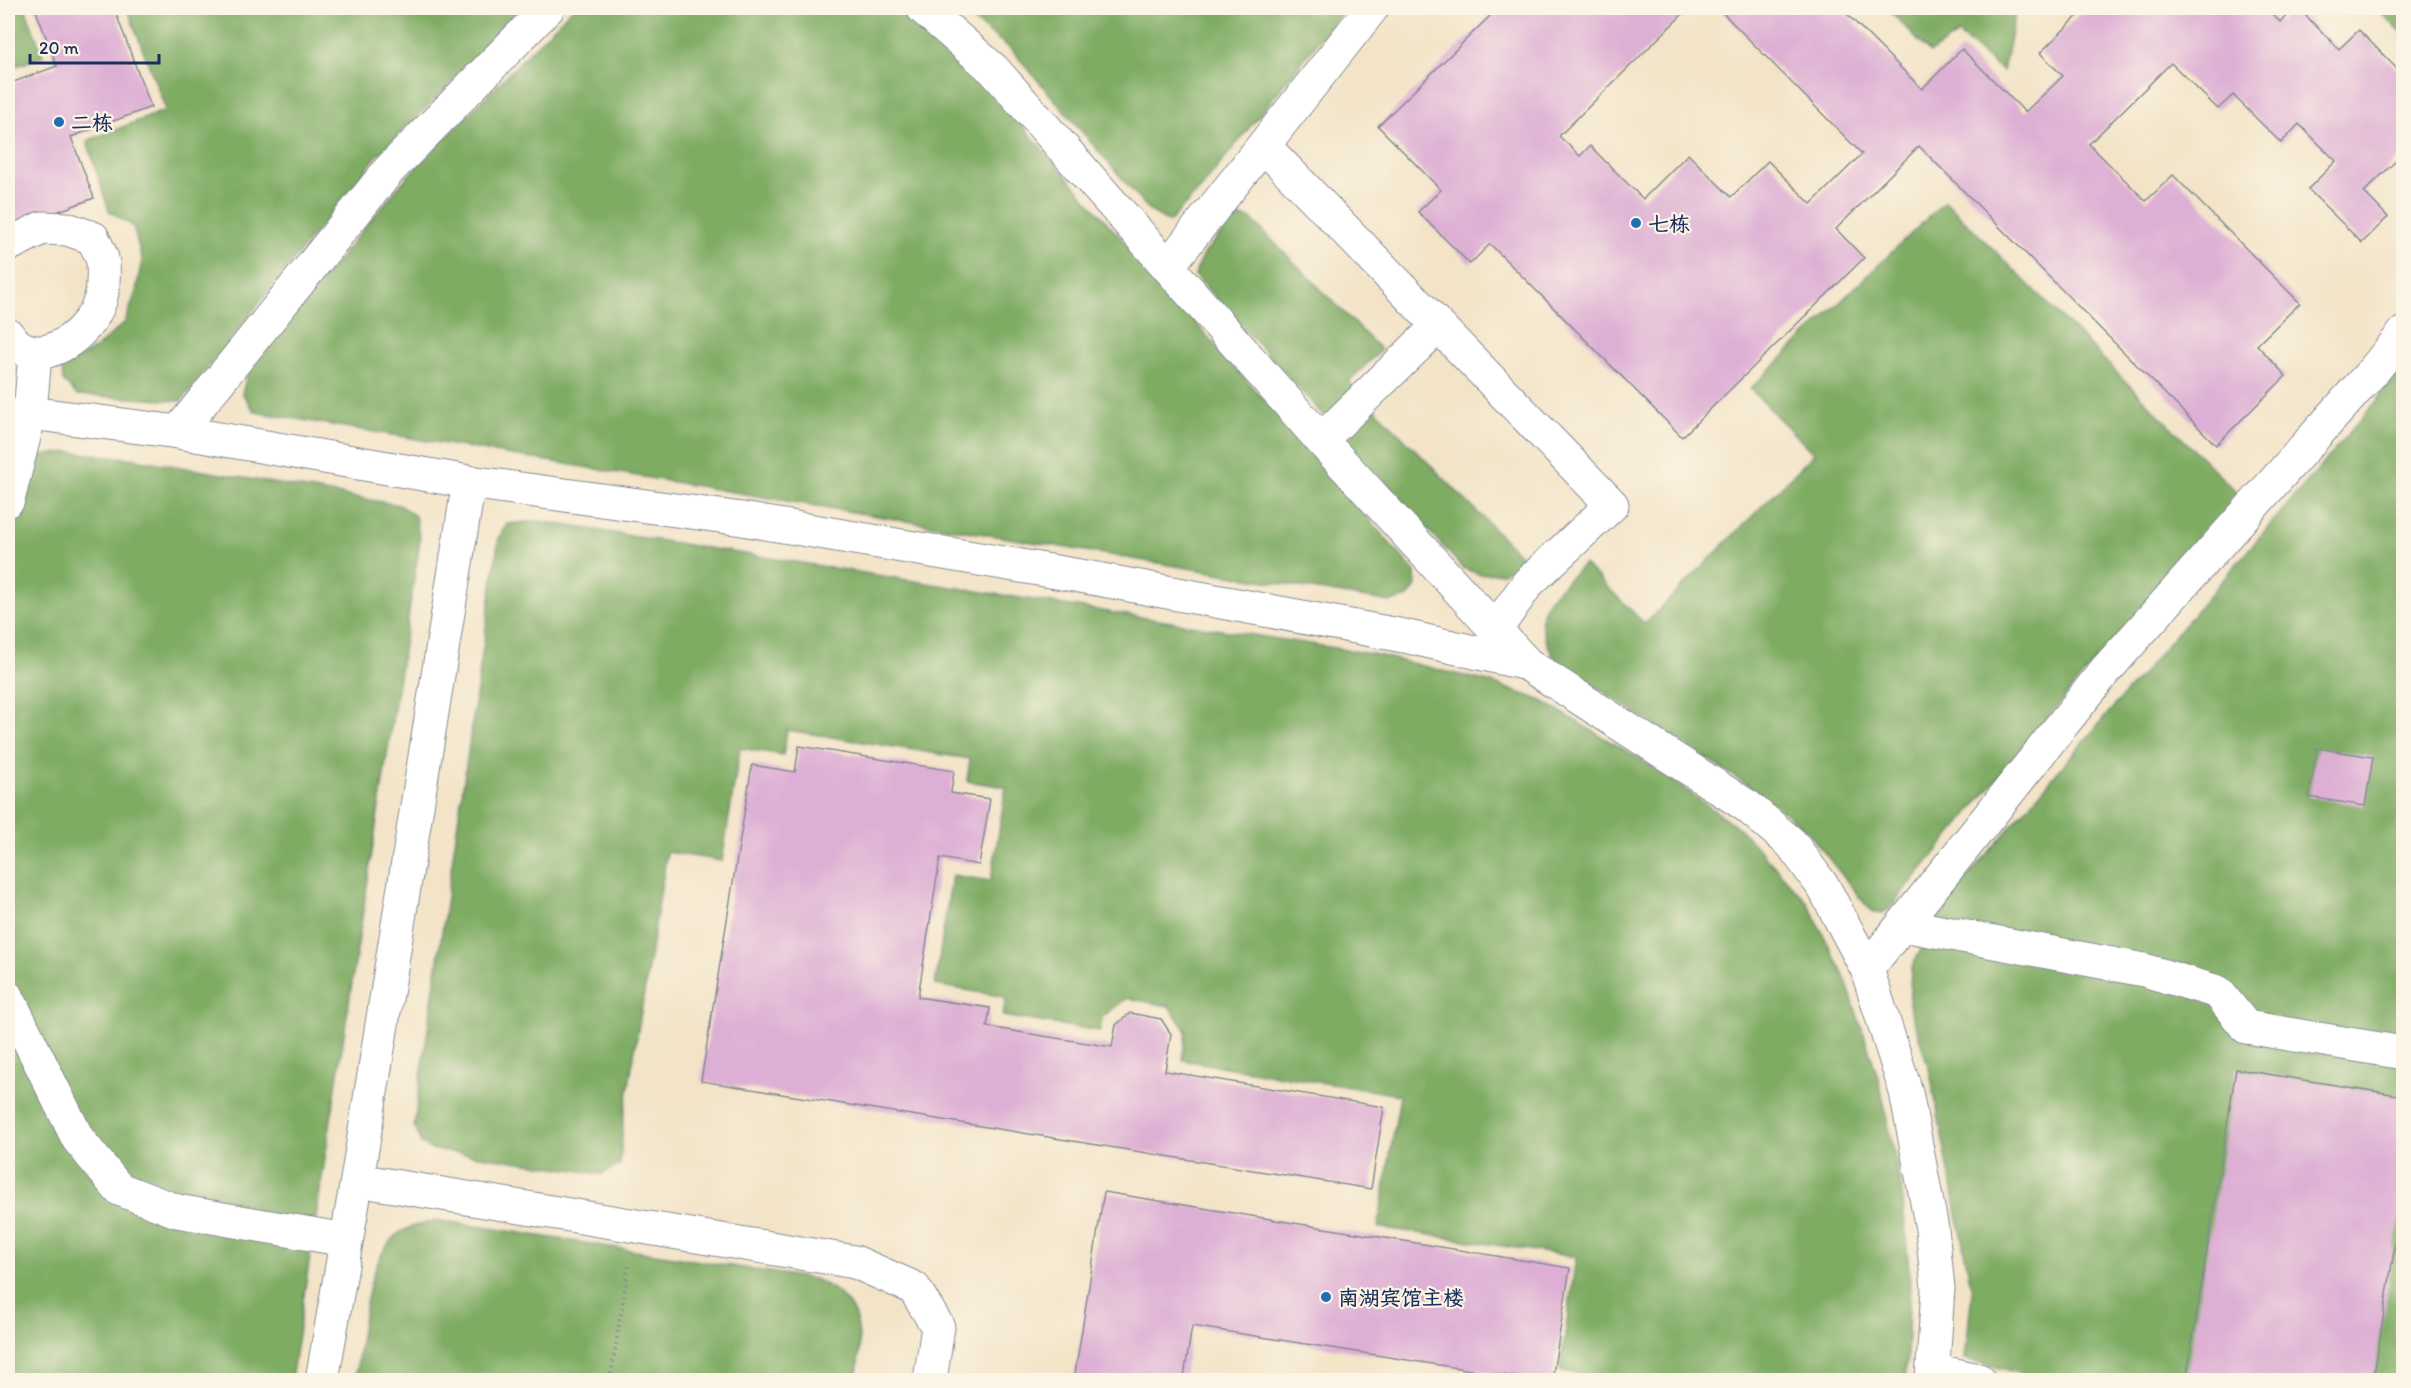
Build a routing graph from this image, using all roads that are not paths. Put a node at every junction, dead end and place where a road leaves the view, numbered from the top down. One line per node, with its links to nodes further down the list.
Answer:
1 (548, 8): 12 (lane)
2 (923, 8): 6 (lane)
3 (1372, 8): 4 (lane)
4 (1264, 146): 6 (lane); 7 (lane)
5 (8, 245): 10 (lane)
6 (1168, 266): 13 (lane)
7 (1438, 326): 13 (lane); 16 (lane)
8 (2403, 333): 18 (lane)
9 (8, 335): 10 (lane)
10 (35, 354): 11 (lane)
11 (19, 415): 12 (lane); 15 (lane)
12 (178, 432): 14 (lane)
13 (1321, 440): 16 (lane)
14 (469, 482): 17 (lane); 22 (lane)
15 (8, 500)
16 (1496, 629): 17 (lane)
17 (1527, 664): 19 (lane)
18 (1903, 925): 19 (lane); 21 (lane)
19 (1868, 969): 24 (lane)
20 (8, 998): 23 (lane)
21 (2403, 1053)
22 (357, 1180): 23 (lane); 26 (lane)
23 (346, 1240): 25 (lane)
24 (1932, 1375): 27 (lane)
25 (322, 1380)
26 (930, 1380)
27 (1979, 1380)

